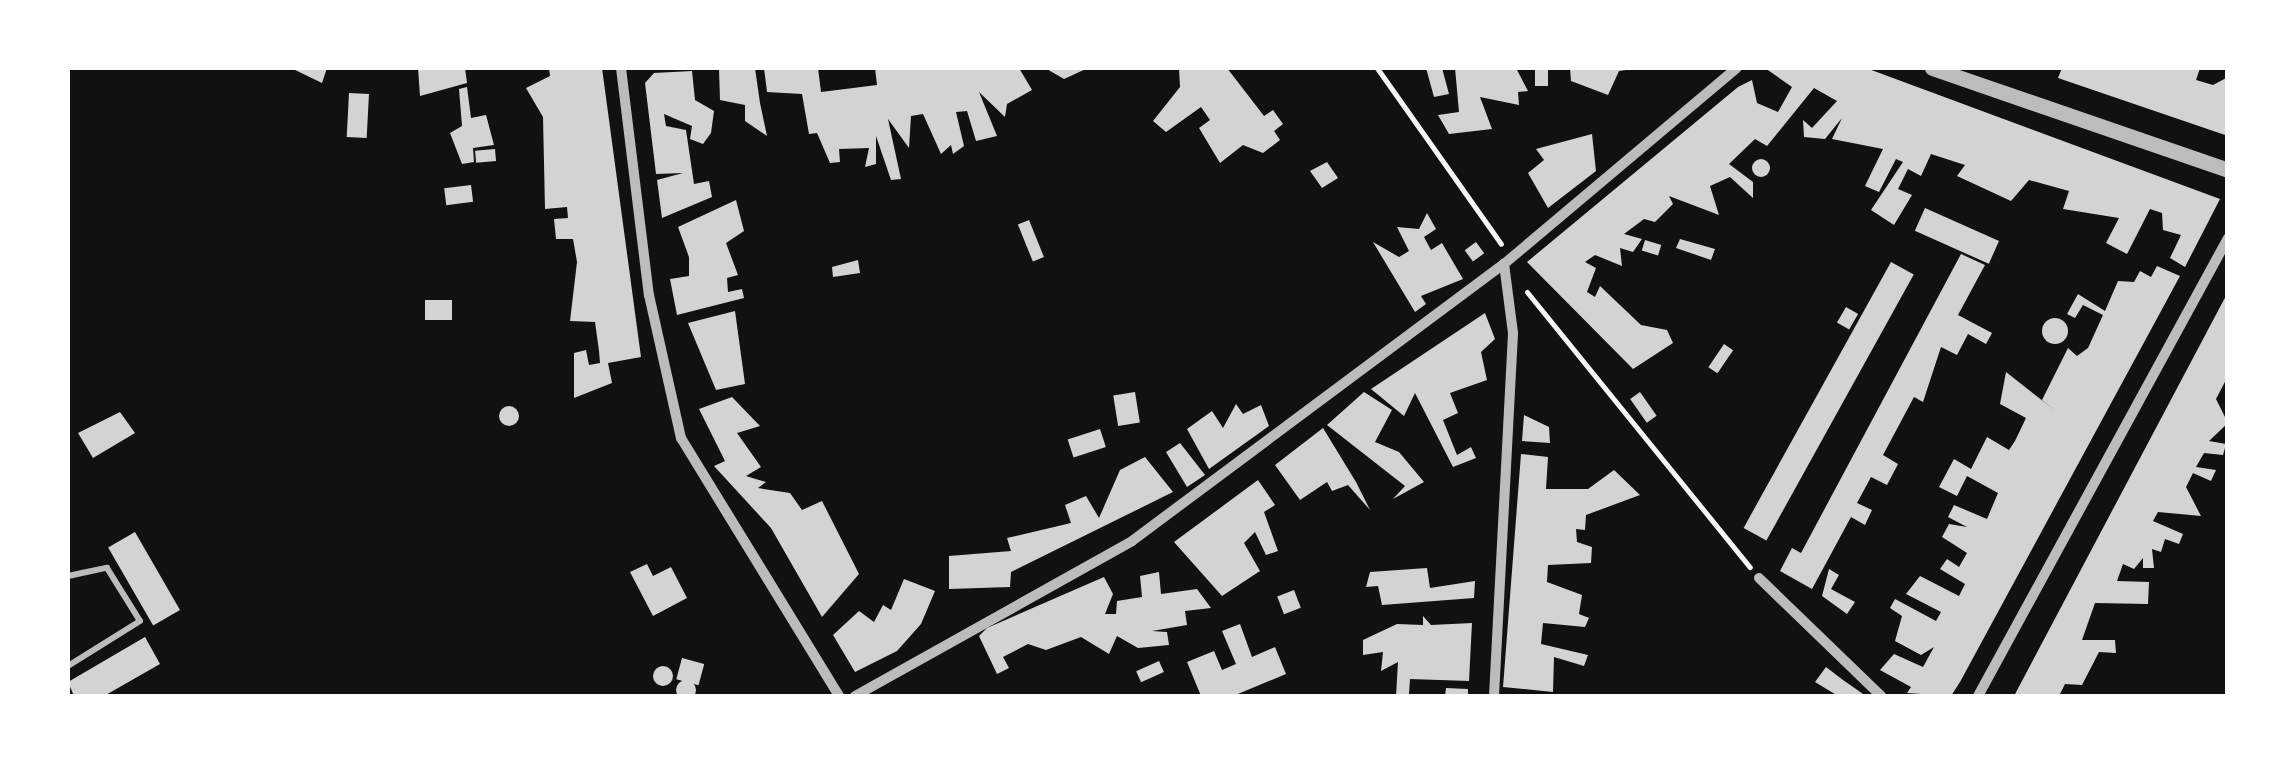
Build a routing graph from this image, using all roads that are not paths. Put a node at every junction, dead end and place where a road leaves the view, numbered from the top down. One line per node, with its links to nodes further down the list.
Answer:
1 (620, 68): 10 (street)
2 (1737, 68): 6 (street)
3 (1932, 68): 4 (street)
4 (2228, 170)
5 (2228, 238): 14 (street)
6 (1504, 264): 11 (street); 12 (street)
7 (68, 576): 9 (lane)
8 (1759, 578): 13 (street)
9 (68, 666)
10 (840, 696)
11 (855, 696)
12 (1494, 696)
13 (1881, 696)
14 (1978, 696)

